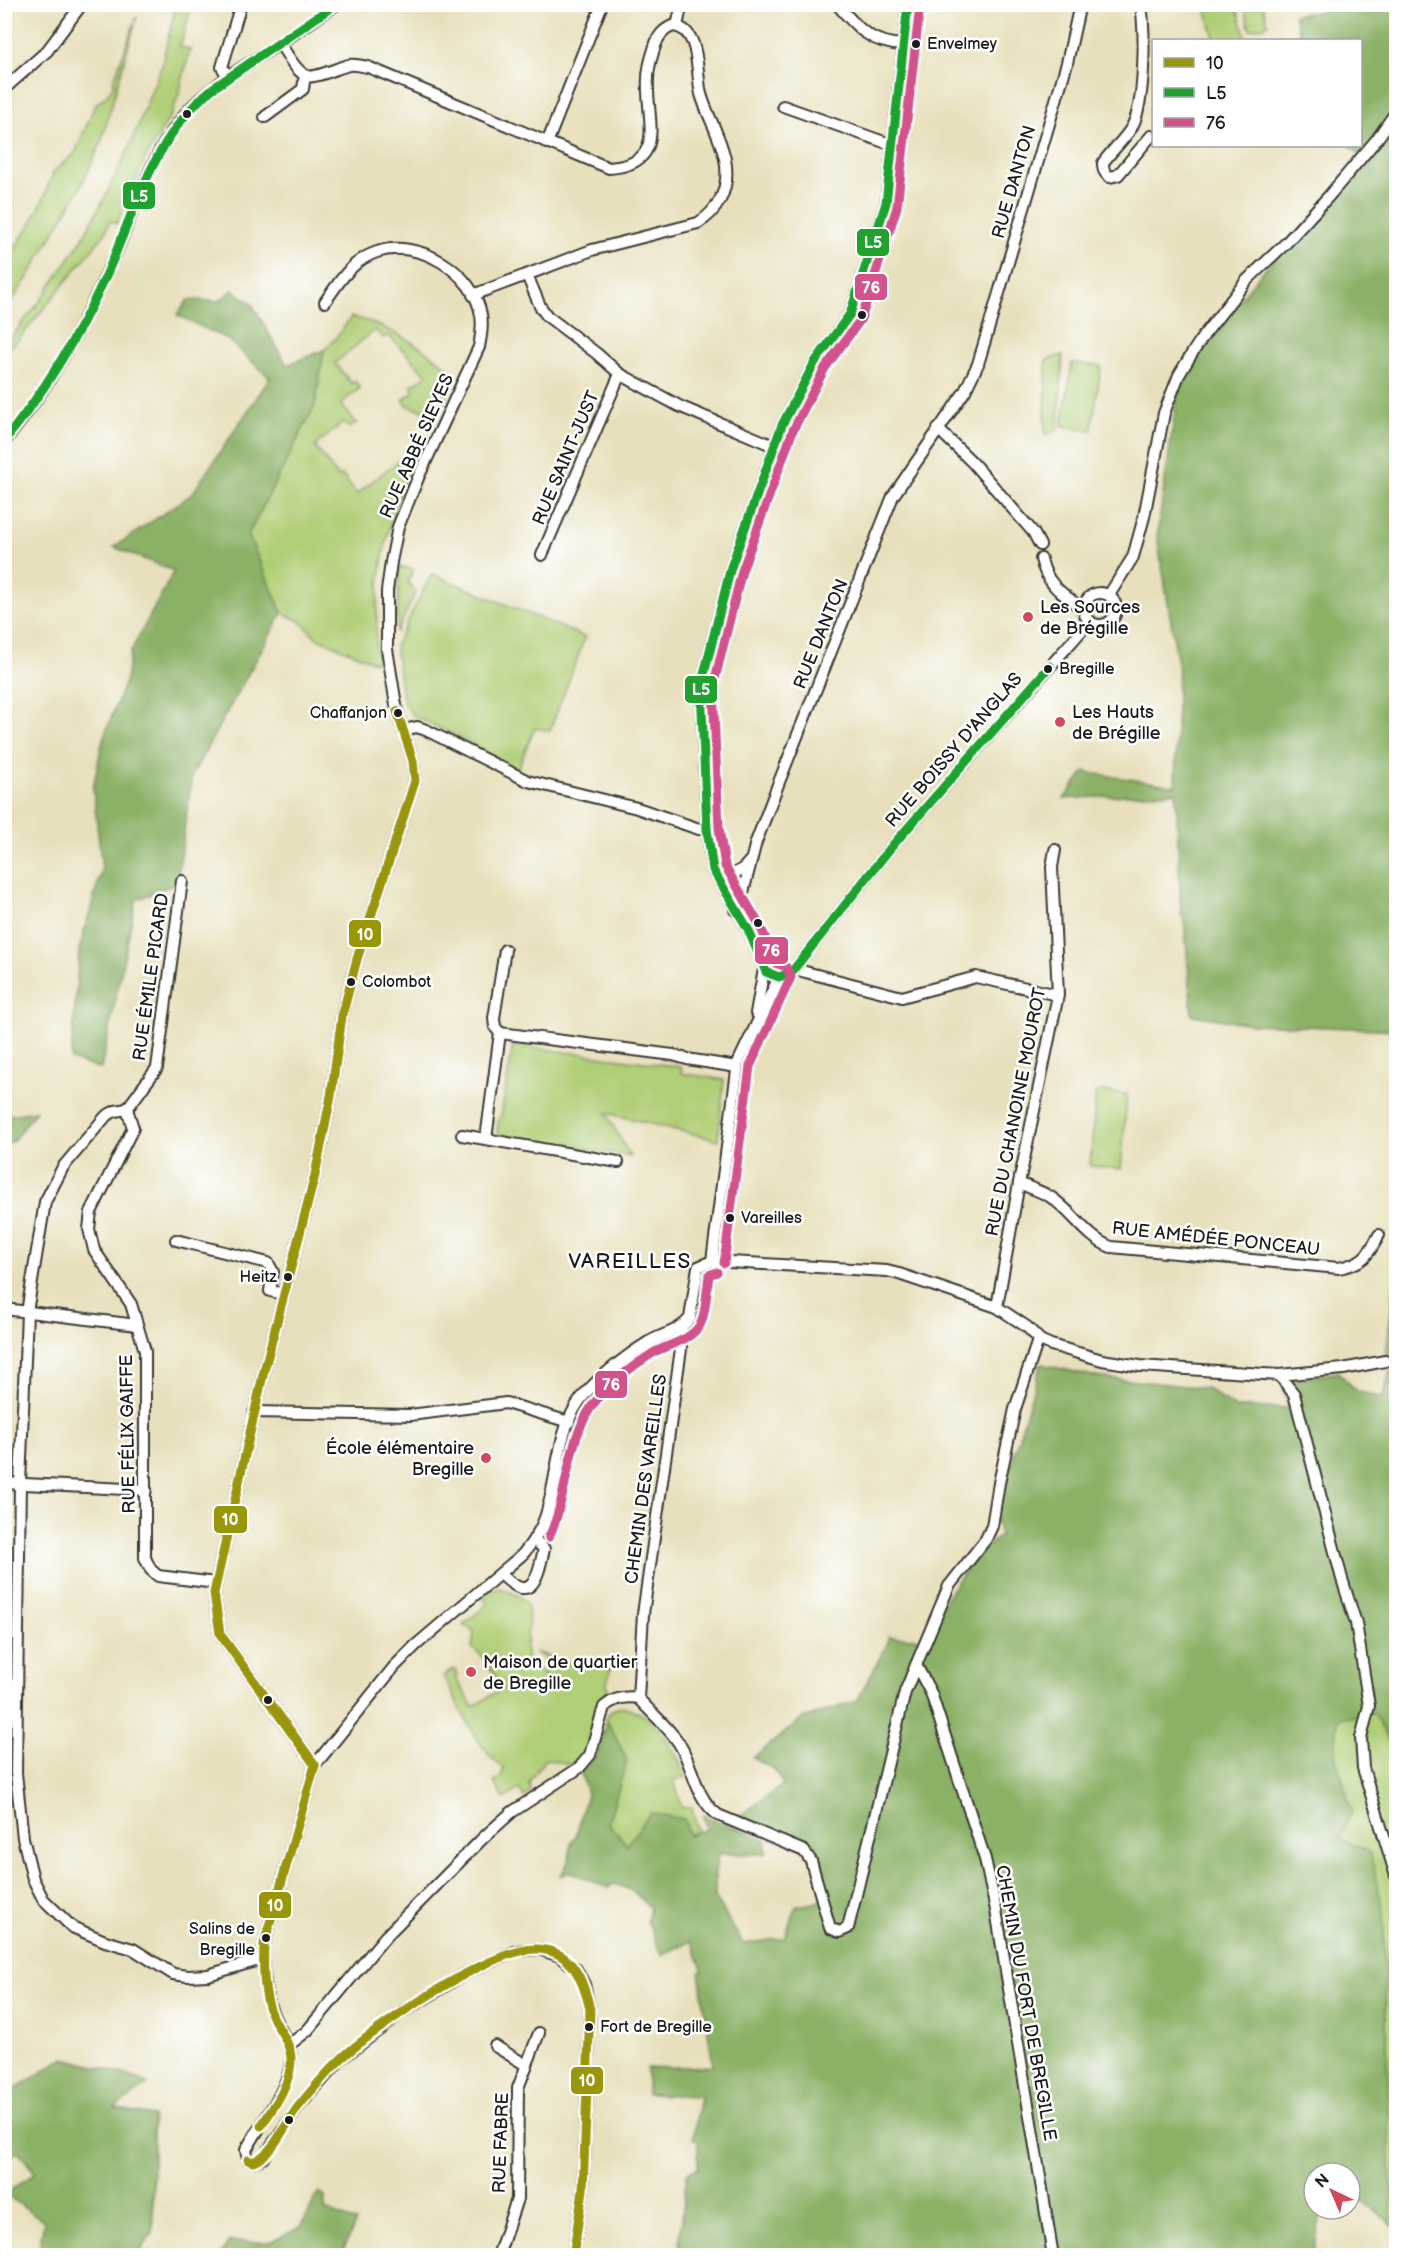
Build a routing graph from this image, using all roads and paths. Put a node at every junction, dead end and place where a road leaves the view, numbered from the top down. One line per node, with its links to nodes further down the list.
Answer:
1 (82, 4): 15 (street)
2 (241, 4): 14 (street)
3 (337, 4): 11 (street)
4 (682, 4): 10 (street)
5 (837, 4): 12 (street)
6 (908, 4): 12 (street)
7 (1080, 4): 26 (street, RUE DANTON)
8 (1141, 4): 19 (street)
9 (601, 7): 20 (street)
10 (677, 26): 20 (street); 22 (street)
11 (280, 43): 13 (street); 14 (street)
12 (904, 45): 21 (street)
13 (305, 75): 18 (street); 20 (street)
14 (228, 77): 27 (street)
15 (4, 89)
16 (783, 106): 21 (street)
17 (1396, 112): 32 (street)
18 (265, 117)
19 (1151, 136)
20 (547, 142)
21 (894, 143): 28 (street)
22 (527, 274): 23 (street); 25 (street)
23 (473, 295): 24 (street, RUE ABBÉ SIEYES); 35 (street, RUE ABBÉ SIEYES)
24 (325, 302)
25 (620, 374): 28 (street); 30 (street, RUE SAINT-JUST)
26 (938, 429): 29 (street); 38 (street, RUE DANTON)
27 (4, 442)
28 (774, 446): 36 (street)
29 (1040, 545)
30 (542, 555)
31 (1041, 559): 33 (street)
32 (1109, 596): 33 (street); 34 (street)
33 (1084, 610): 34 (street)
34 (1090, 621): 44 (street, RUE BOISSY D'ANGLAS)
35 (404, 730): 36 (street); 58 (street, RUE ABBÉ SIEYES)
36 (707, 829): 39 (street)
37 (1054, 850): 46 (street, RUE DU CHANOINE MOUROT)
38 (751, 859): 39 (street); 41 (street, RUE DANTON)
39 (713, 870): 41 (street)
40 (182, 881): 50 (street, RUE ÉMILE PICARD)
41 (735, 910): 43 (street)
42 (505, 950): 48 (street)
43 (764, 969): 45 (street); 47 (street)
44 (794, 969): 45 (street, RUE BOISSY D'ANGLAS); 46 (street)
45 (776, 977): 47 (street)
46 (1058, 994): 54 (street, RUE DU CHANOINE MOUROT)
47 (751, 1032): 49 (street)
48 (500, 1033): 49 (street); 52 (street)
49 (737, 1067): 57 (street)
50 (127, 1109): 61 (street, RUE ÉMILE PICARD); 62 (street, RUE FÉLIX GAIFFE)
51 (462, 1135): 52 (street)
52 (486, 1139): 53 (street)
53 (618, 1162)
54 (1018, 1183): 55 (street, RUE AMÉDÉE PONCEAU); 59 (street, RUE DU CHANOINE MOUROT)
55 (1379, 1235)
56 (176, 1240): 58 (street)
57 (712, 1261): 59 (street); 63 (street, CHEMIN DES VAREILLES)
58 (284, 1294): 67 (street, RUE ABBÉ SIEYES)
59 (997, 1307): 64 (street)
60 (4, 1309): 61 (street)
61 (27, 1312): 62 (street); 70 (street, RUE ÉMILE PICARD)
62 (137, 1325): 71 (street, RUE FÉLIX GAIFFE)
63 (681, 1327): 68 (street); 76 (street, CHEMIN DES VAREILLES)
64 (1040, 1340): 66 (street); 75 (street)
65 (1385, 1361): 66 (street)
66 (1279, 1375): 78 (street)
67 (254, 1412): 68 (street); 74 (street, RUE ABBÉ SIEYES)
68 (569, 1422): 72 (street)
69 (4, 1483): 70 (street)
70 (20, 1483): 71 (street); 79 (street, RUE ÉMILE PICARD)
71 (146, 1490): 74 (street, RUE FÉLIX GAIFFE)
72 (534, 1539): 73 (street); 73 (street)
73 (501, 1574): 77 (street)
74 (216, 1583): 77 (street, RUE ABBÉ SIEYES)
75 (916, 1665): 76 (street); 86 (street, CHEMIN DU FORT DE BREGILLE)
76 (638, 1698): 81 (street)
77 (315, 1765): 79 (street)
78 (1396, 1876)
79 (262, 1959): 81 (street)
80 (539, 2033): 83 (street, RUE FABRE)
81 (289, 2045): 85 (street)
82 (495, 2046): 83 (street)
83 (526, 2064): 84 (street, RUE FABRE)
84 (498, 2256)
85 (573, 2256)
86 (1053, 2256)

